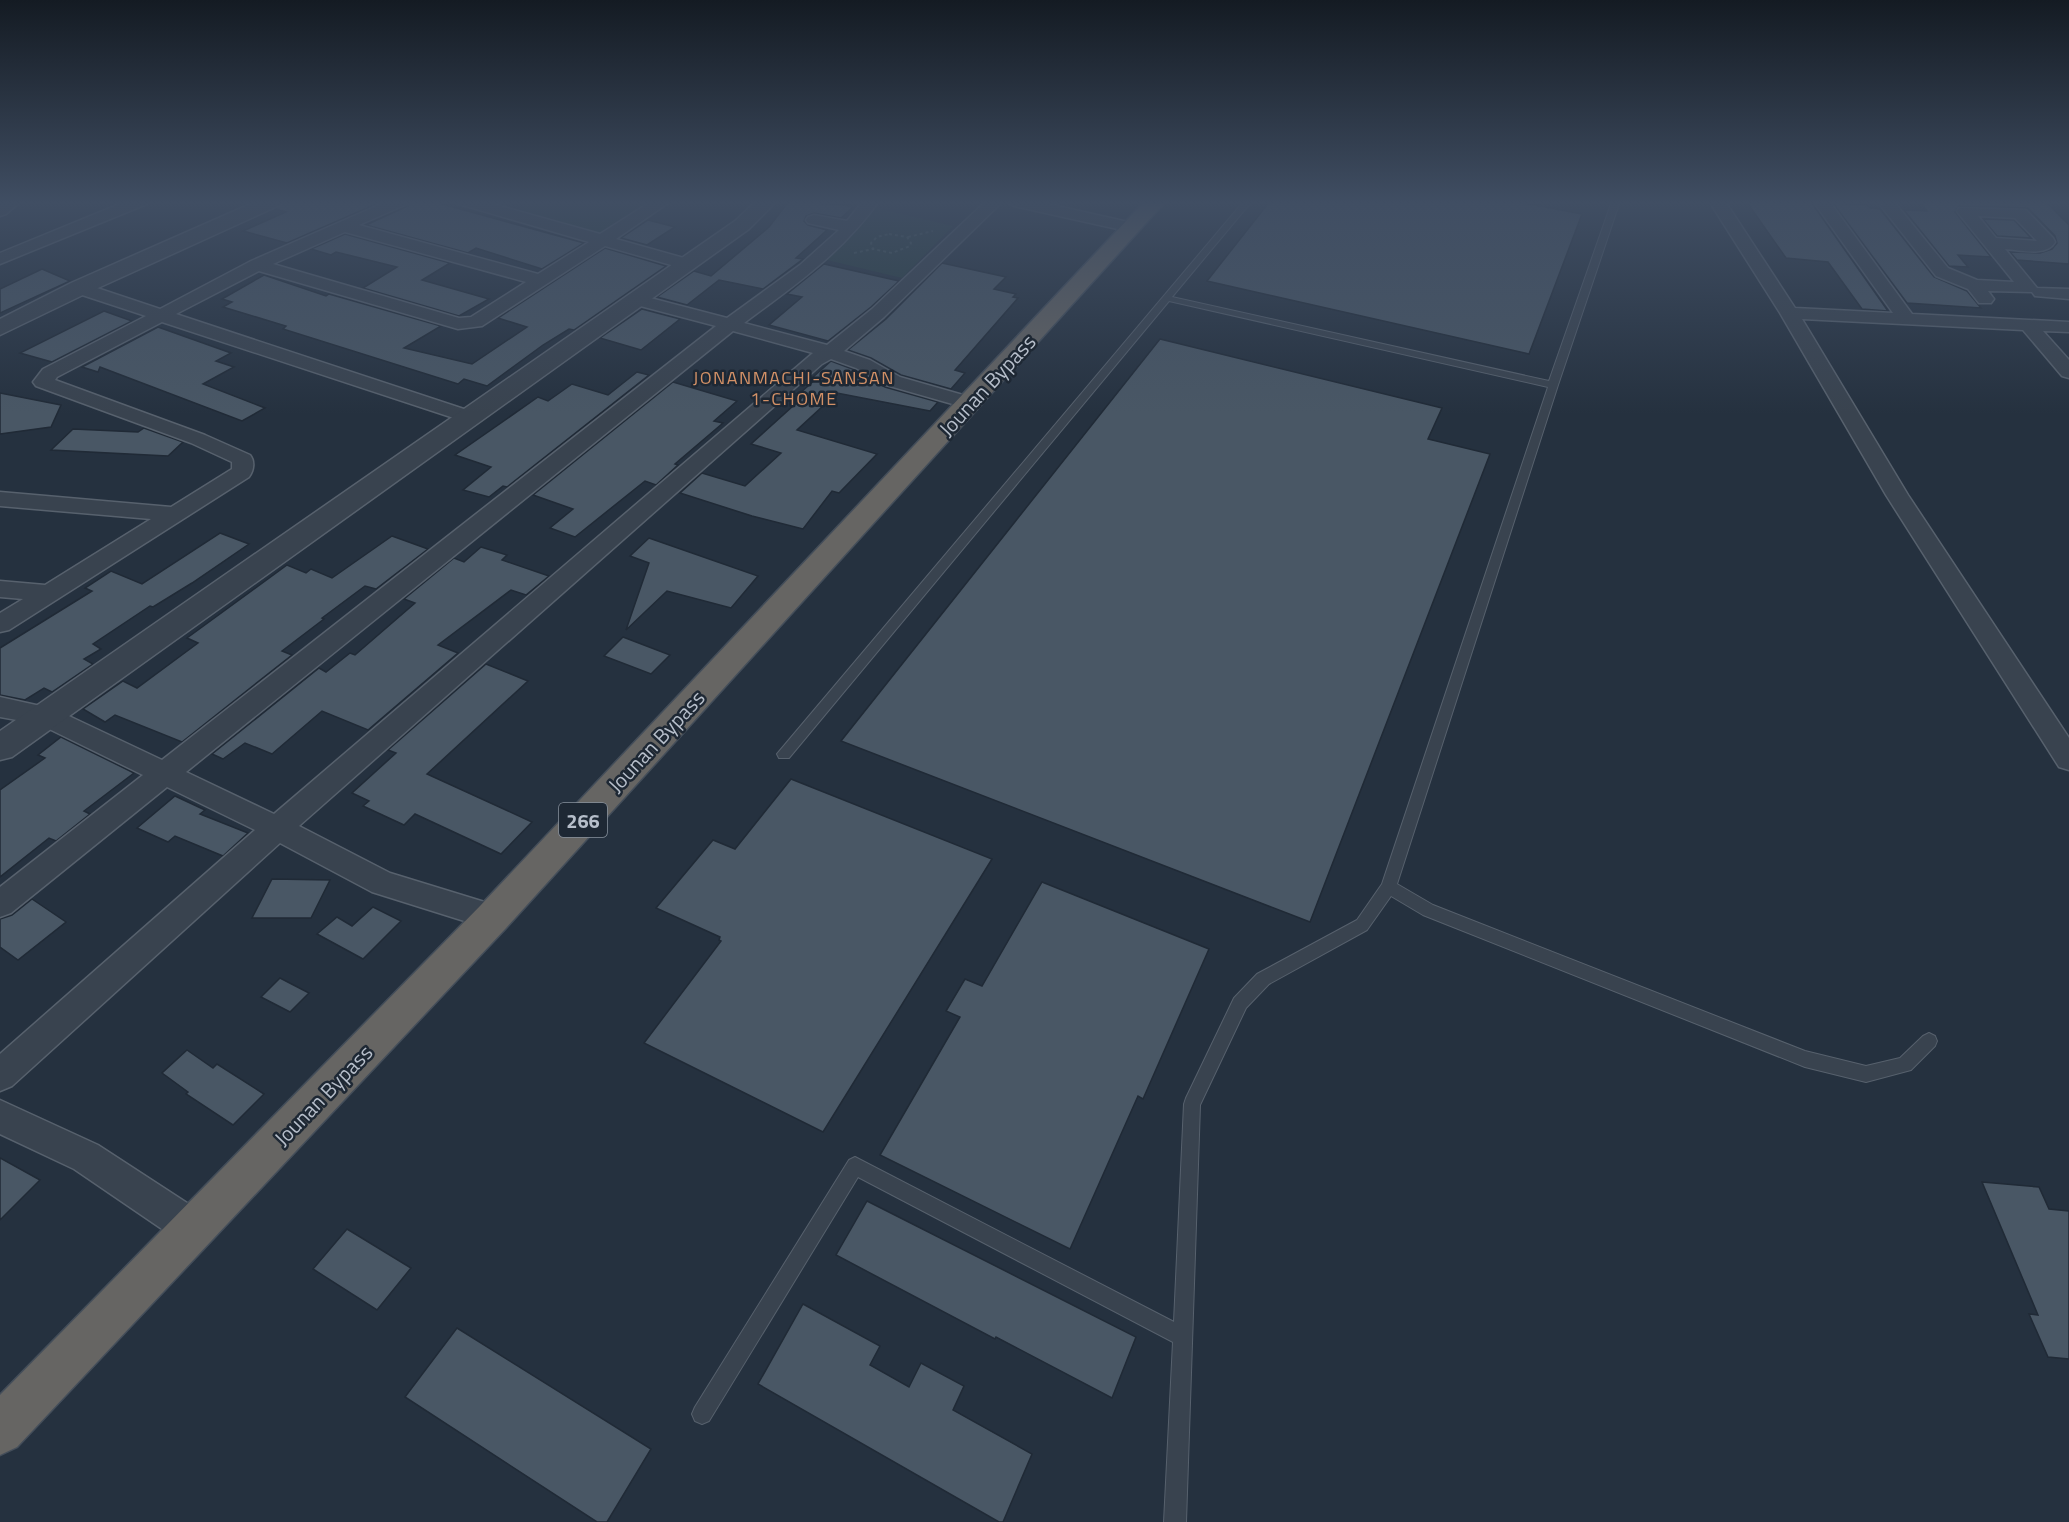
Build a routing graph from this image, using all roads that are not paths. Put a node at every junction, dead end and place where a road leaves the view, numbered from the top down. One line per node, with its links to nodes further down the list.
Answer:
1 (115, 272): 18 (street)
2 (243, 272): 24 (street)
3 (281, 272): 16 (street)
4 (511, 272): 16 (street)
5 (553, 272): 16 (street)
6 (674, 272): 22 (street)
7 (799, 272): 27 (street)
8 (921, 272): 31 (street)
9 (1090, 272): 34 (highway, Jounan Bypass / 266)
10 (1188, 272): 21 (lane)
11 (1592, 272): 33 (lane)
12 (1763, 272): 23 (street)
13 (1873, 272): 25 (street)
14 (1942, 272): 17 (street)
15 (2015, 272): 17 (street)
16 (540, 280)
17 (1974, 285): 26 (street)
18 (79, 288): 24 (street); 30 (street)
19 (2041, 292): 20 (street)
20 (2069, 294)
21 (1166, 298): 33 (lane); 45 (lane)
22 (635, 299): 27 (street); 35 (street)
23 (1789, 313): 25 (street); 43 (street)
24 (159, 314): 35 (street); 37 (street)
25 (1908, 319): 26 (street)
26 (2004, 323): 28 (street)
27 (729, 325): 31 (street); 47 (street)
28 (2028, 325): 29 (street); 32 (street)
29 (2069, 327)
30 (0, 328)
31 (827, 351): 34 (street); 48 (street)
32 (2069, 372)
33 (1553, 385): 49 (lane)
34 (970, 404): 51 (highway, Jounan Bypass / 266)
35 (469, 417): 42 (street)
36 (0, 499): 37 (street)
37 (173, 514): 39 (street)
38 (0, 589): 39 (street)
39 (49, 593): 40 (street)
40 (0, 624)
41 (0, 707): 42 (street)
42 (45, 716): 44 (street); 47 (street)
43 (2060, 732): 46 (street)
44 (0, 747)
45 (784, 754)
46 (2069, 760)
47 (164, 774): 48 (street); 50 (street)
48 (277, 828): 51 (street); 53 (street)
49 (1389, 887): 52 (lane); 56 (lane)
50 (0, 904)
51 (493, 917): 55 (highway, Jounan Bypass / 266)
52 (1929, 1041)
53 (0, 1076)
54 (0, 1117): 55 (street)
55 (194, 1229): 58 (highway, Jounan Bypass / 266)
56 (1183, 1336): 57 (lane); 59 (lane)
57 (702, 1414)
58 (0, 1430)
59 (1176, 1522)

